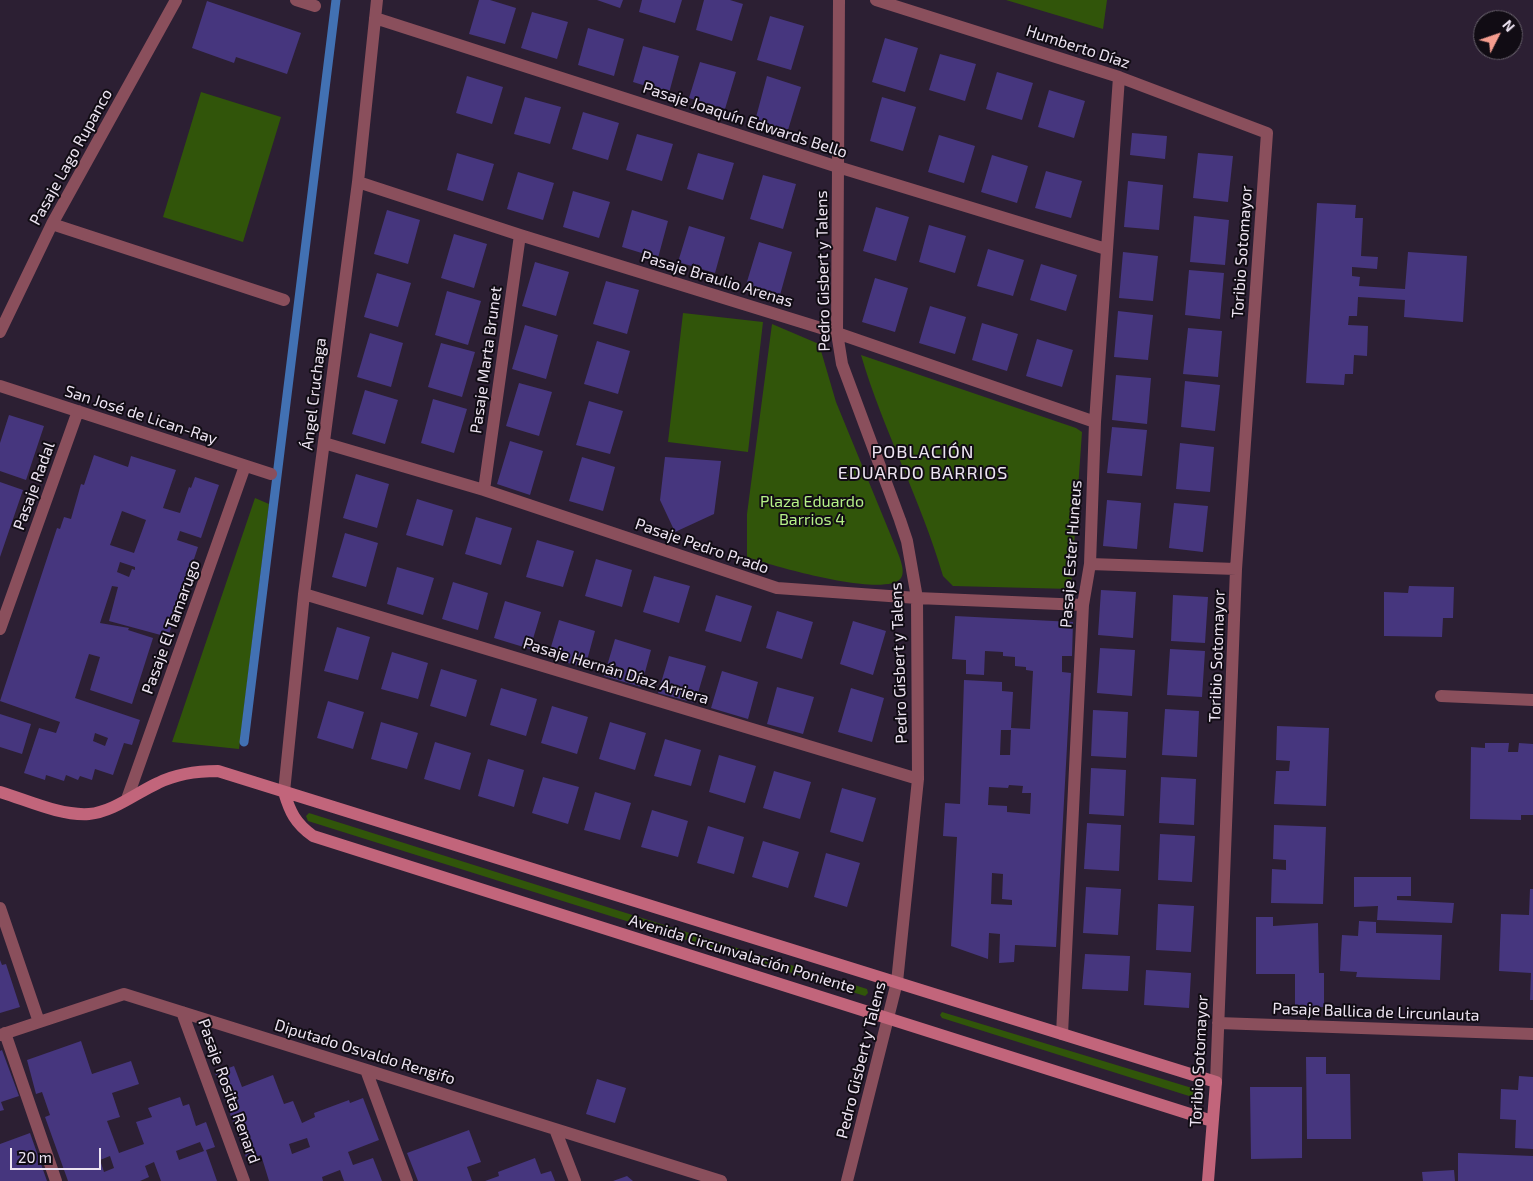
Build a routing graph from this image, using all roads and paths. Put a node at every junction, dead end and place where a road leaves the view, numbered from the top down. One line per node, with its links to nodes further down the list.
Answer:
1 (176, 0): 12 (street, Pasaje Lago Rupanco)
2 (296, 0): 6 (street)
3 (377, 0): 7 (street, Ángel Cruchaga)
4 (839, 0): 10 (street, Pedro Gisbert y Talens)
5 (876, 0): 8 (street, Humberto Díaz)
6 (315, 6)
7 (375, 18): 10 (street, Pasaje Joaquín Edwards Bello); 11 (street, Ángel Cruchaga)
8 (1119, 77): 9 (street, Humberto Díaz); 14 (street, Pasaje Ester Huneus)
9 (1267, 133): 26 (street, Toribio Sotomayor)
10 (838, 167): 14 (street, Pasaje Joaquín Edwards Bello); 17 (street, Pedro Gisbert y Talens)
11 (358, 182): 13 (street, Pasaje Braulio Arenas); 21 (street, Ángel Cruchaga)
12 (52, 224): 15 (street); 16 (street, Pasaje Lago Rupanco)
13 (520, 235): 17 (street, Pasaje Braulio Arenas); 24 (street, Pasaje Marta Brunet)
14 (1106, 249): 20 (street, Pasaje Ester Huneus)
15 (284, 300)
16 (0, 332)
17 (837, 333): 20 (street, Pasaje Braulio Arenas); 28 (street, Pedro Gisbert y Talens)
18 (0, 386): 19 (street, San José de Lican-Ray)
19 (78, 411): 22 (street, San José de Lican-Ray); 30 (street, Pasaje Radal)
20 (1095, 422): 25 (street, Pasaje Ester Huneus)
21 (324, 444): 24 (street, Pasaje Pedro Prado); 27 (street, Ángel Cruchaga)
22 (245, 466): 23 (street, San José de Lican-Ray); 36 (street, Pasaje El Tamarugo)
23 (271, 474)
24 (484, 490): 28 (street, Pasaje Pedro Prado)
25 (1090, 564): 26 (street); 29 (street, Pasaje Ester Huneus)
26 (1236, 569): 42 (street, Toribio Sotomayor)
27 (304, 594): 33 (street, Pasaje Hernán Díaz Arriera); 35 (street, Ángel Cruchaga)
28 (917, 598): 29 (street, Pasaje Pedro Prado); 33 (street, Pedro Gisbert y Talens)
29 (1083, 605): 44 (street, Pasaje Ester Huneus)
30 (0, 629)
31 (1441, 696): 32 (street)
32 (1533, 700)
33 (918, 779): 38 (street, Pedro Gisbert y Talens)
34 (0, 792): 36 (street, Avenida Circunvalación Poniente)
35 (284, 792): 36 (street, Avenida Circunvalación Poniente); 38 (street, Avenida Circunvalación Poniente); 40 (street, Avenida Circunvalación Poniente)
36 (127, 799)
37 (0, 908): 41 (street)
38 (898, 982): 40 (street, Pedro Gisbert y Talens); 44 (street, Avenida Circunvalación Poniente)
39 (182, 1012): 41 (street, Diputado Osvaldo Rengifo); 46 (street, Diputado Osvaldo Rengifo); 51 (street, Pasaje Rosita Renard)
40 (889, 1017): 48 (street, Avenida Circunvalación Poniente); 55 (street, Pedro Gisbert y Talens)
41 (39, 1022): 43 (street, Diputado Osvaldo Rengifo)
42 (1218, 1023): 45 (street, Pasaje Ballica de Lircunlauta); 47 (street, Toribio Sotomayor)
43 (3, 1034): 50 (street)
44 (1062, 1034): 47 (street, Avenida Circunvalación Poniente)
45 (1533, 1034)
46 (366, 1070): 49 (street, Diputado Osvaldo Rengifo); 52 (street)
47 (1216, 1082): 48 (street, Toribio Sotomayor)
48 (1212, 1121): 56 (street, Toribio Sotomayor)
49 (556, 1129): 53 (street); 54 (street, Diputado Osvaldo Rengifo)
50 (56, 1181)
51 (244, 1181)
52 (407, 1181)
53 (575, 1181)
54 (721, 1181)
55 (847, 1181)
56 (1208, 1181)

